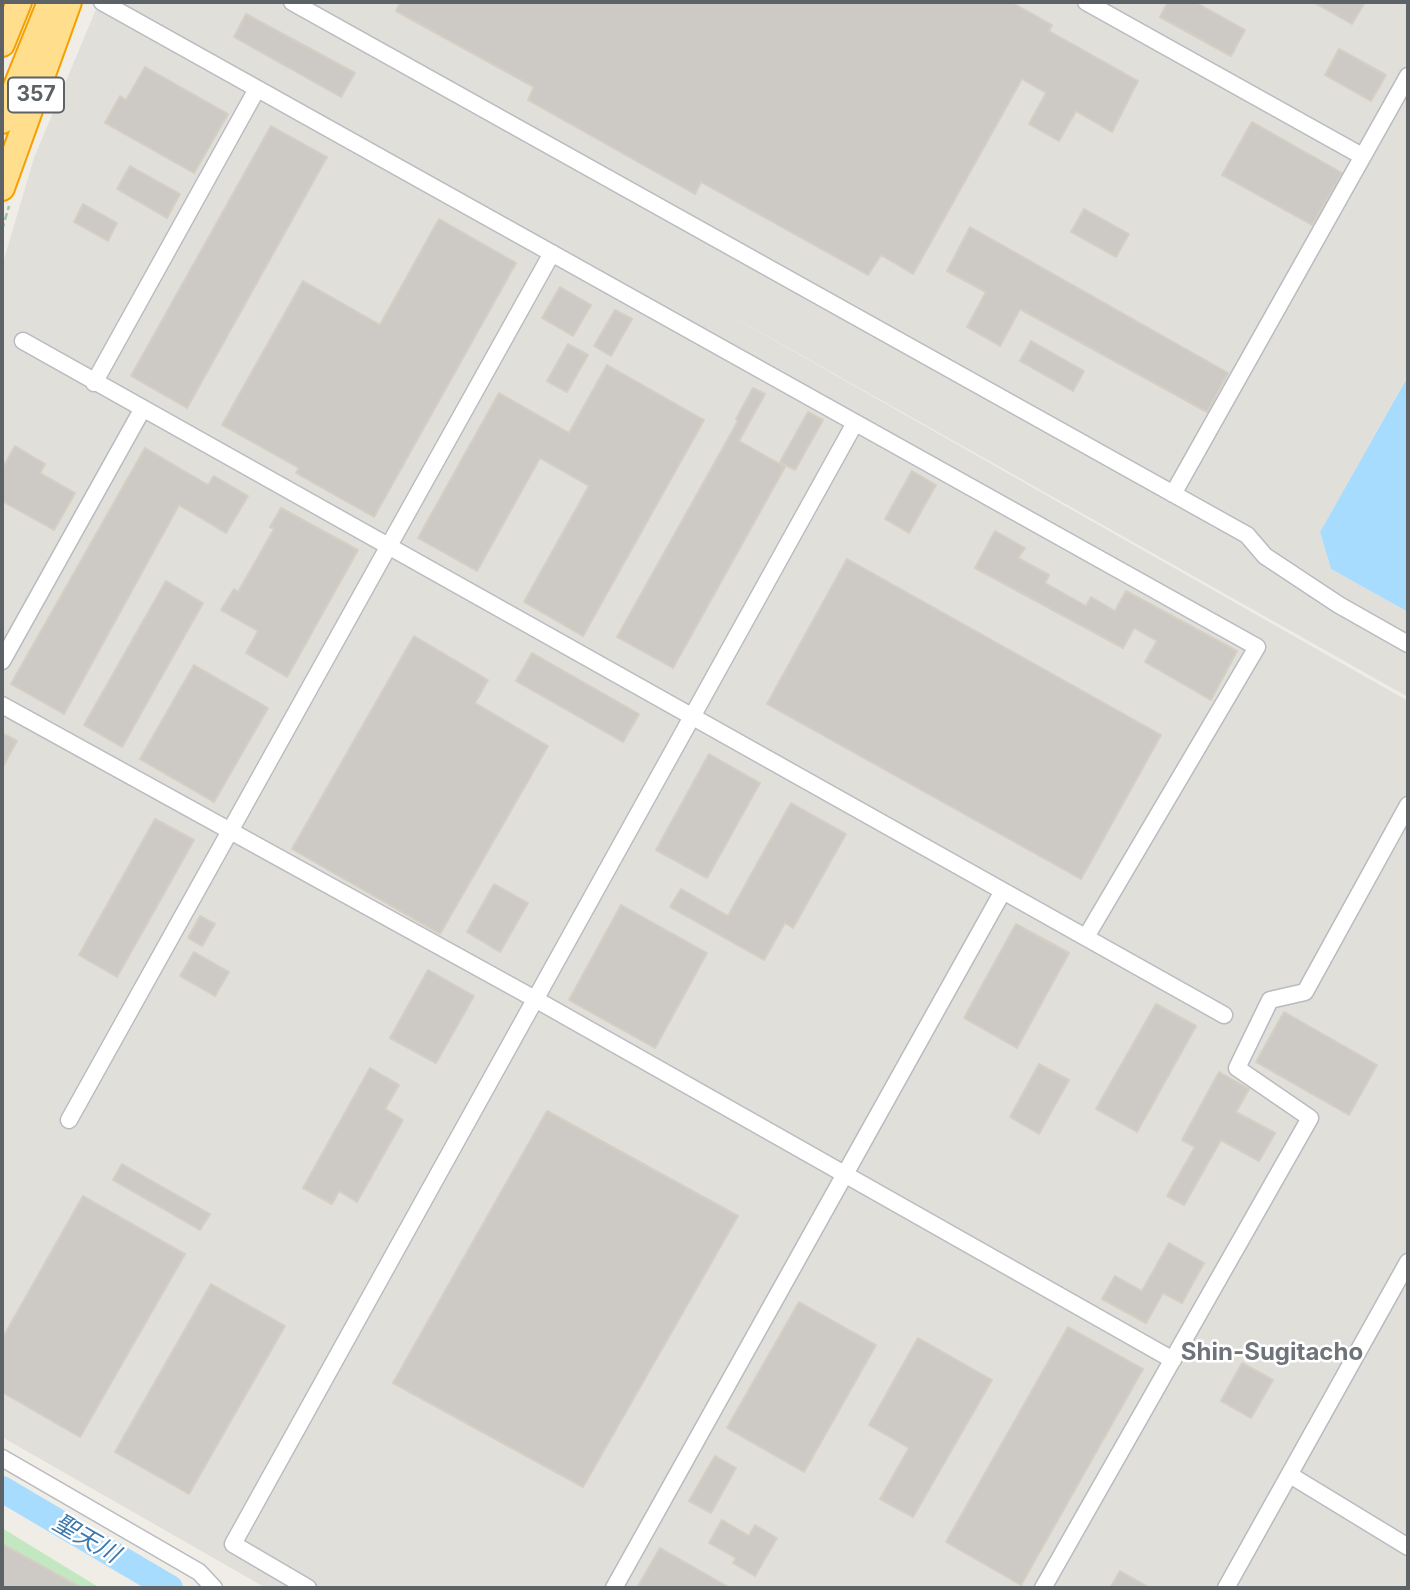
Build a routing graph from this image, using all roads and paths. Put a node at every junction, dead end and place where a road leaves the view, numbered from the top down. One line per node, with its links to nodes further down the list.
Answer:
1 (4, 2): 9 (highway)
2 (13, 2): 10 (highway)
3 (19, 2): 11 (highway)
4 (50, 2): 14 (highway)
5 (69, 2): 16 (highway, 357)
6 (102, 2): 13 (street)
7 (292, 2): 22 (street)
8 (1086, 2): 15 (street)
9 (2, 8)
10 (2, 16)
11 (2, 44)
12 (1408, 76): 15 (street)
13 (257, 89): 17 (street); 19 (street)
14 (2, 121)
15 (1362, 156): 22 (street)
16 (2, 188)
17 (552, 253): 21 (street); 23 (street)
18 (23, 341): 19 (street)
19 (94, 383): 20 (street)
20 (142, 410): 23 (street); 25 (street)
21 (855, 423): 27 (street); 31 (street)
22 (1173, 494): 24 (street)
23 (386, 546): 27 (street); 29 (street)
24 (1408, 644)
25 (2, 661)
26 (2, 705): 29 (street)
27 (692, 717): 30 (street); 32 (street)
28 (1408, 806): 37 (street)
29 (230, 831): 32 (street); 34 (street)
30 (1003, 891): 31 (street); 35 (street)
31 (1086, 937): 33 (street)
32 (535, 999): 35 (street); 42 (street)
33 (1224, 1015)
34 (69, 1120)
35 (845, 1174): 37 (street); 43 (street)
36 (1408, 1262): 39 (street)
37 (1173, 1360): 44 (street)
38 (2, 1458): 41 (street)
39 (1290, 1475): 40 (street); 45 (street)
40 (1408, 1548)
41 (214, 1588)
42 (308, 1588)
43 (614, 1588)
44 (1042, 1588)
45 (1226, 1588)

